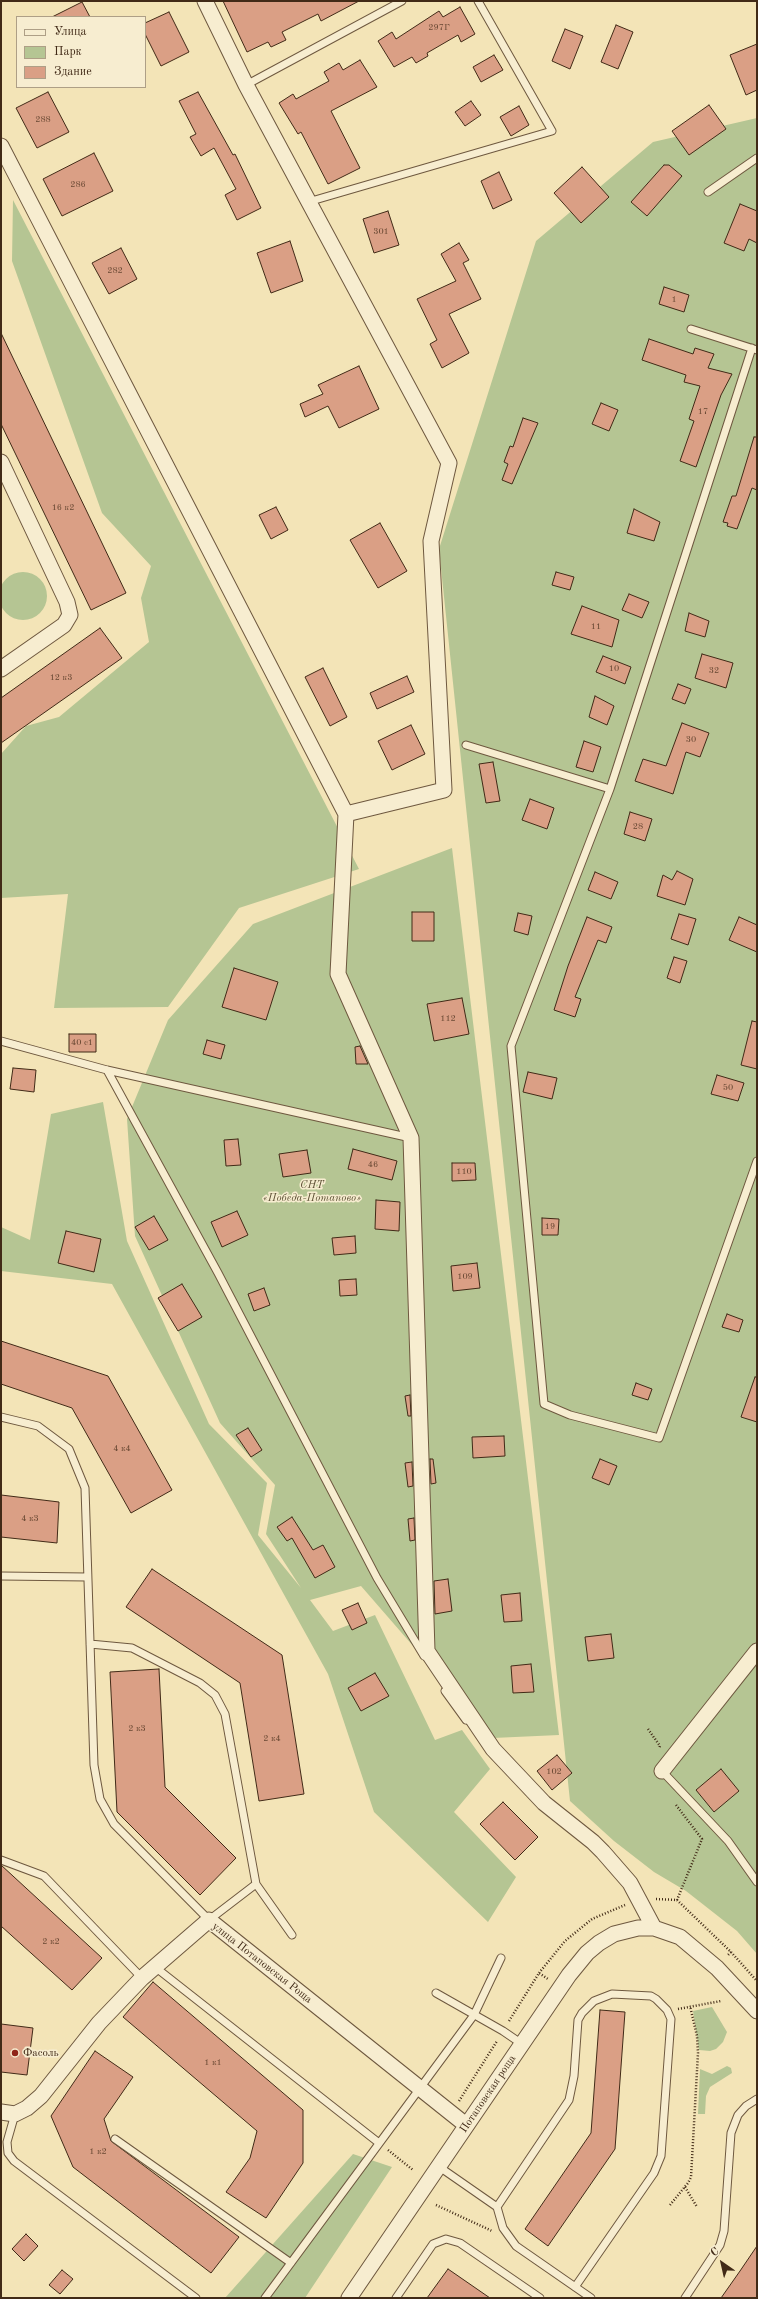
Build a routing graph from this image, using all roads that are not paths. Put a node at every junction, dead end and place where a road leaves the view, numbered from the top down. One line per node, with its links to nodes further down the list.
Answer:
1 (205, 1): 4 (street)
2 (402, 1): 4 (lane)
3 (478, 1): 8 (lane)
4 (246, 84): 8 (street)
5 (1, 146): 15 (street)
6 (757, 158): 7 (lane)
7 (708, 192)
8 (308, 202): 15 (street)
9 (691, 329): 10 (lane)
10 (755, 349): 14 (lane)
11 (1, 462): 12 (street)
12 (1, 669)
13 (466, 745): 14 (lane)
14 (610, 790): 19 (lane)
15 (346, 814): 18 (street)
16 (1, 1040): 17 (lane)
17 (107, 1070): 18 (lane); 25 (lane)
18 (411, 1138): 25 (street)
19 (757, 1161)
20 (1, 1417): 22 (lane)
21 (1, 1576): 22 (lane)
22 (87, 1577): 23 (lane)
23 (90, 1644): 29 (lane); 30 (lane)
24 (757, 1651): 26 (street)
25 (493, 1749): 31 (street)
26 (662, 1771): 28 (lane)
27 (1, 1860): 35 (lane)
28 (757, 1882)
29 (256, 1884): 30 (lane); 32 (lane)
30 (209, 1920): 34 (street, улица Потаповская Роща); 40 (street, улица Потаповская Роща)
31 (654, 1928): 37 (street); 39 (street, Потаповская роща)
32 (292, 1935)
33 (501, 1958): 38 (lane)
34 (155, 1967): 35 (street, улица Потаповская Роща); 45 (lane)
35 (142, 1978): 42 (street, улица Потаповская Роща)
36 (436, 1993): 38 (lane)
37 (757, 2011)
38 (474, 2015): 39 (lane); 40 (lane)
39 (522, 2044): 43 (street, Потаповская роща)
40 (421, 2088): 43 (street, улица Потаповская Роща); 45 (lane)
41 (757, 2099): 56 (lane)
42 (8, 2113): 50 (lane)
43 (466, 2125): 46 (street, Потаповская роща)
44 (115, 2139): 48 (lane)
45 (379, 2142): 48 (lane)
46 (438, 2166): 47 (lane); 52 (street, Потаповская роща)
47 (497, 2206): 49 (lane); 49 (lane)
48 (291, 2263): 51 (lane)
49 (575, 2287): 55 (lane)
50 (196, 2298)
51 (265, 2298)
52 (349, 2298)
53 (396, 2298): 54 (lane)
54 (540, 2298)
55 (591, 2298)
56 (685, 2298)

